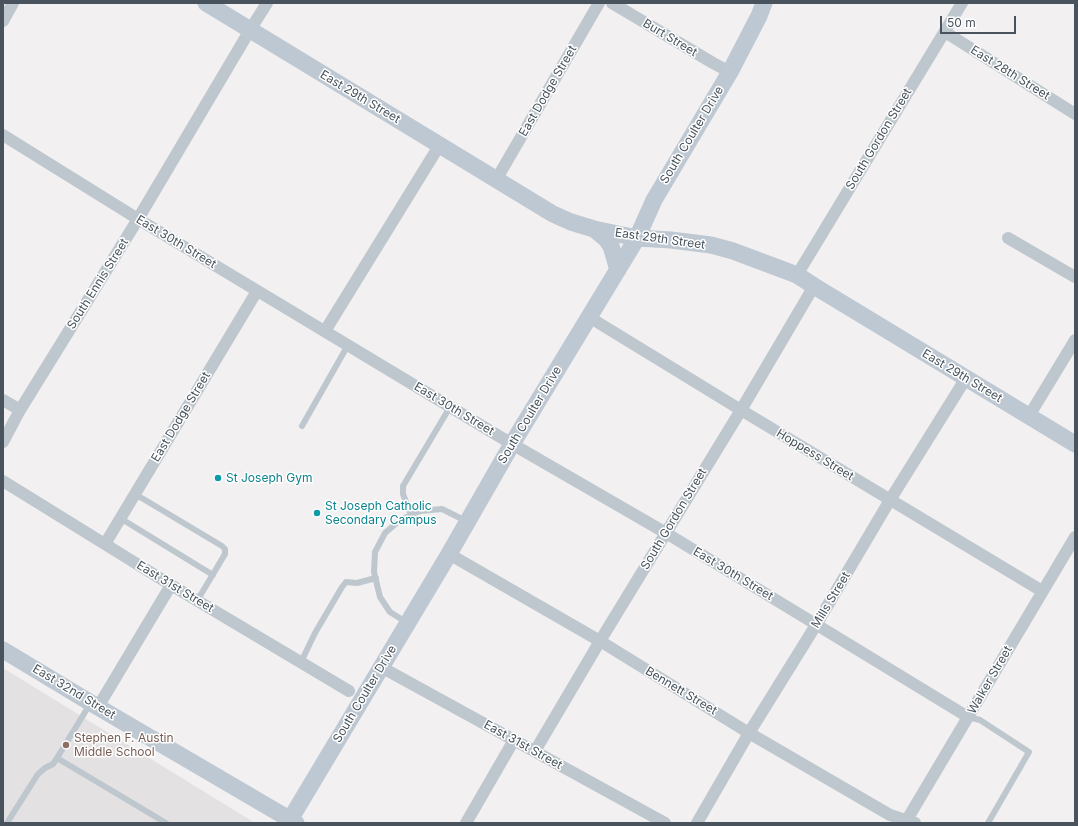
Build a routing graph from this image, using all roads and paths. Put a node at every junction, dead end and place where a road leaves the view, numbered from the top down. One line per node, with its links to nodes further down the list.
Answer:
1 (13, 3): 8 (street)
2 (206, 3): 9 (street, East 29th Street)
3 (267, 3): 9 (street, South Ennis Street)
4 (599, 3): 15 (street, East Dodge Street)
5 (612, 3): 11 (street, Burt Street)
6 (764, 3): 11 (street, South Coulter Drive)
7 (962, 3): 10 (street, South Gordon Street)
8 (3, 21)
9 (250, 30): 14 (street, East 29th Street); 16 (street, South Ennis Street)
10 (945, 32): 12 (street, East 28th Street); 21 (street, South Gordon Street)
11 (730, 72): 18 (street, South Coulter Drive)
12 (1075, 114)
13 (3, 135): 16 (street, East 30th Street)
14 (440, 146): 15 (street, East 29th Street); 26 (street)
15 (496, 180): 17 (street, East 29th Street)
16 (138, 219): 24 (street, East 30th Street); 32 (street, South Ennis Street)
17 (594, 228): 18 (street, East 29th Street); 20 (street)
18 (637, 238): 20 (street, South Coulter Drive); 21 (street, East 29th Street)
19 (1008, 238): 22 (street)
20 (618, 270): 25 (street, South Coulter Drive)
21 (796, 275): 23 (street, East 29th Street)
22 (1075, 277)
23 (814, 286): 29 (street, East 29th Street); 33 (street, South Gordon Street)
24 (257, 291): 26 (street, East 30th Street); 40 (street, East Dodge Street)
25 (589, 318): 33 (street, Hoppess Street); 37 (street, South Coulter Drive)
26 (325, 331): 28 (street, East 30th Street)
27 (1075, 340): 34 (street)
28 (348, 345): 31 (street, East 30th Street); 35 (lane)
29 (966, 378): 34 (street, East 29th Street); 41 (street, Mills Street)
30 (3, 400): 32 (street)
31 (450, 407): 37 (street, East 30th Street); 42 (lane)
32 (20, 410): 36 (street, South Ennis Street)
33 (741, 410): 41 (street, Hoppess Street); 45 (street, South Gordon Street)
34 (1029, 416): 38 (street, East 29th Street)
35 (302, 426)
36 (3, 442)
37 (512, 444): 44 (street, South Coulter Drive); 45 (street, East 30th Street)
38 (1075, 444)
39 (3, 481): 47 (street, East 31st Street)
40 (135, 494): 43 (street, East Dodge Street); 49 (lane)
41 (890, 500): 52 (street, Hoppess Street); 55 (street, Mills Street)
42 (411, 515): 44 (lane); 50 (lane)
43 (120, 518): 47 (street, East Dodge Street); 49 (lane)
44 (468, 521): 48 (street, South Coulter Drive)
45 (666, 534): 55 (street, East 30th Street); 56 (street, South Gordon Street)
46 (1075, 537): 52 (street, Walker Street)
47 (105, 544): 51 (street, East 31st Street)
48 (449, 554): 54 (street, South Coulter Drive); 56 (street, Bennett Street)
49 (213, 575): 53 (lane)
50 (376, 578): 54 (lane); 58 (lane)
51 (170, 585): 53 (street, East 31st Street); 61 (street)
52 (1042, 591): 62 (street, Walker Street)
53 (197, 601): 58 (street, East 31st Street)
54 (408, 623): 59 (street, South Coulter Drive)
55 (816, 625): 62 (street, East 30th Street); 63 (street, Mills Street)
56 (600, 641): 63 (street, Bennett Street); 65 (street, South Gordon Street)
57 (3, 650): 61 (street, East 32nd Street)
58 (301, 662): 60 (street, East 31st Street)
59 (381, 667): 64 (street, East 31st Street); 67 (street, South Coulter Drive)
60 (349, 691)
61 (94, 705): 66 (lane); 67 (street, East 32nd Street)
62 (968, 717): 68 (street, Walker Street); 74 (lane)
63 (750, 733): 68 (street, Bennett Street); 73 (street, Mills Street)
64 (514, 740): 65 (street, East 31st Street); 71 (street)
65 (534, 752): 72 (street, East 31st Street)
66 (57, 758): 69 (lane); 70 (lane)
67 (291, 822)
68 (909, 822)
69 (7, 823)
70 (166, 823)
71 (466, 823)
72 (665, 823)
73 (697, 823)
74 (988, 823)

